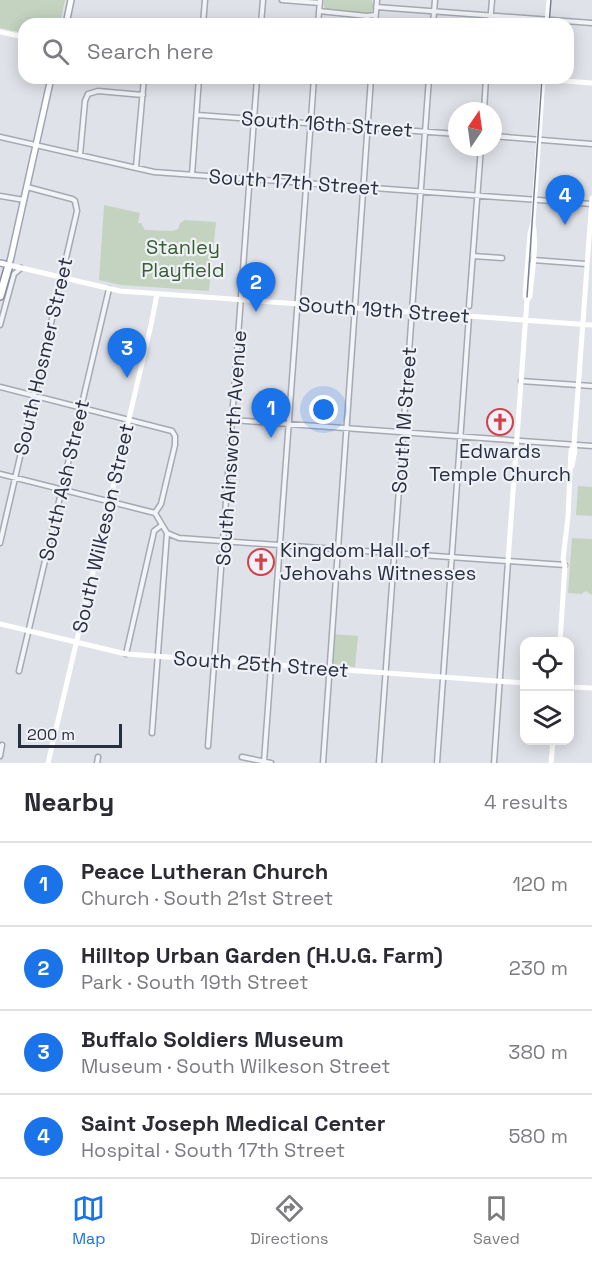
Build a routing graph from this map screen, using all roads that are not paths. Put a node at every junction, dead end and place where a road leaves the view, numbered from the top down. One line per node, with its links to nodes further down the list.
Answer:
1 (71, 0): 15 (street)
2 (205, 0): 16 (street)
3 (263, 0): 17 (street)
4 (282, 0): 9 (street)
5 (377, 0): 10 (street)
6 (435, 0): 12 (street)
7 (492, 0): 14 (street)
8 (549, 0): 22 (street)
9 (320, 1): 11 (street)
10 (376, 7): 12 (street); 13 (street)
11 (319, 11): 13 (street); 18 (street)
12 (434, 11): 14 (street); 19 (street)
13 (375, 15)
14 (491, 15): 20 (street); 21 (street)
15 (67, 18)
16 (204, 18)
17 (262, 18)
18 (318, 18)
19 (433, 18)
20 (491, 18)
21 (515, 18)
22 (548, 18)
23 (574, 23): 24 (street)
24 (592, 23)
25 (0, 32): 26 (street)
26 (18, 36)
27 (574, 82): 28 (street)
28 (592, 83)
29 (50, 84): 50 (street)
30 (144, 84): 38 (street)
31 (199, 84): 40 (street)
32 (257, 84): 41 (street, South Ainsworth Avenue)
33 (314, 84): 42 (street)
34 (371, 84): 43 (street)
35 (429, 84): 44 (street, South M Street)
36 (486, 84): 39 (street)
37 (543, 84): 48 (street)
38 (143, 95): 51 (street); 53 (street)
39 (485, 102)
40 (197, 115): 41 (street, South 16th Street); 54 (street)
41 (254, 119): 42 (street, South 16th Street); 55 (street, South Ainsworth Avenue)
42 (311, 123): 43 (street, South 16th Street); 56 (street)
43 (368, 127): 44 (street, South 16th Street); 58 (street)
44 (425, 131): 45 (street, South 16th Street); 59 (street, South M Street)
45 (448, 133)
46 (0, 137): 50 (street, South 17th Street)
47 (502, 137): 48 (street)
48 (539, 140): 49 (street); 64 (street)
49 (592, 144)
50 (37, 145): 51 (street, South 17th Street); 57 (street)
51 (80, 155): 53 (street, South 17th Street)
52 (480, 156): 61 (street)
53 (136, 167): 54 (street, South 17th Street)
54 (192, 175): 55 (street, South 17th Street)
55 (250, 179): 56 (street, South 17th Street); 79 (street, South Ainsworth Avenue)
56 (306, 183): 58 (street, South 17th Street); 80 (street)
57 (27, 187): 63 (street); 74 (street, South Hosmer Street)
58 (364, 187): 59 (street, South 17th Street); 82 (street)
59 (421, 192): 61 (street, South 17th Street); 83 (street, South M Street)
60 (0, 196): 63 (street)
61 (477, 196): 64 (street, South 17th Street); 66 (street)
62 (592, 198): 65 (street)
63 (24, 200): 70 (street)
64 (534, 200): 65 (street, South 17th Street); 68 (street)
65 (592, 204): 71 (street)
66 (473, 256): 67 (street); 81 (street)
67 (502, 258)
68 (531, 260): 71 (street); 85 (street)
69 (0, 263): 70 (street, South 19th Street)
70 (9, 265): 72 (street, South 19th Street); 75 (highway)
71 (586, 267): 87 (street)
72 (22, 268): 74 (street, South 19th Street); 86 (street)
73 (0, 272): 75 (highway)
74 (61, 278): 76 (street, South 19th Street); 93 (street, South Hosmer Street)
75 (3, 287): 78 (highway)
76 (109, 289): 77 (street, South 19th Street); 94 (street, South Ash Street)
77 (156, 294): 79 (street, South 19th Street); 95 (street, South Wilkeson Street)
78 (0, 296)
79 (241, 300): 80 (street, South 19th Street); 96 (street, South Ainsworth Avenue)
80 (298, 304): 82 (street, South 19th Street); 97 (street)
81 (469, 306)
82 (355, 308): 83 (street, South 19th Street); 98 (street)
83 (412, 312): 84 (street, South 19th Street); 99 (street, South M Street)
84 (469, 316): 85 (street, South 19th Street); 100 (street)
85 (526, 320): 87 (street, South 19th Street); 89 (street)
86 (0, 325)
87 (583, 325): 88 (street, South 19th Street); 90 (street)
88 (592, 325)
89 (521, 381): 90 (street); 101 (street)
90 (578, 385): 91 (street); 102 (street)
91 (592, 386)
92 (0, 387): 93 (street)
93 (34, 396): 94 (street); 105 (street, South Hosmer Street)
94 (82, 407): 95 (street); 106 (street, South Ash Street)
95 (129, 419): 107 (street, South Wilkeson Street); 108 (street)
96 (232, 420): 97 (street); 111 (street, South Ainsworth Avenue)
97 (288, 424): 98 (street); 113 (street)
98 (346, 428): 99 (street); 114 (street)
99 (402, 432): 100 (street); 115 (street, South M Street)
100 (460, 437): 101 (street); 116 (street)
101 (517, 441): 102 (street); 117 (street)
102 (574, 445): 103 (street); 118 (street)
103 (592, 446)
104 (0, 474): 105 (street)
105 (15, 477): 106 (street); 112 (street, South Hosmer Street)
106 (62, 489): 107 (street); 120 (street, South Ash Street)
107 (110, 501): 108 (street); 122 (street, South Wilkeson Street)
108 (155, 513): 109 (street)
109 (162, 525): 110 (street); 123 (street)
110 (167, 533): 111 (street); 124 (street)
111 (224, 540): 113 (street); 125 (street, South Ainsworth Avenue)
112 (0, 543)
113 (280, 545): 114 (street); 126 (street)
114 (337, 549): 115 (street); 127 (street)
115 (394, 553): 116 (street); 129 (street, South M Street)
116 (452, 557): 117 (street); 130 (street)
117 (508, 561): 118 (street); 131 (street)
118 (565, 565): 121 (street)
119 (0, 624): 120 (street, South 25th Street)
120 (28, 631): 122 (street, South 25th Street); 128 (street, South Ash Street)
121 (560, 637)
122 (76, 643): 123 (street, South 25th Street); 143 (street, South Wilkeson Street)
123 (126, 654): 124 (street, South 25th Street)
124 (157, 657): 125 (street, South 25th Street); 135 (street)
125 (215, 661): 126 (street, South 25th Street); 138 (street, South Ainsworth Avenue)
126 (272, 665): 127 (street, South 25th Street); 142 (street)
127 (328, 669): 129 (street, South 25th Street); 146 (street)
128 (19, 671)
129 (386, 673): 130 (street, South 25th Street); 147 (street, South M Street)
130 (442, 677): 131 (street, South 25th Street); 148 (street)
131 (500, 682): 132 (street, South 25th Street); 149 (street)
132 (520, 683)
133 (574, 687): 134 (street)
134 (592, 688)
135 (152, 733)
136 (2, 745): 139 (street)
137 (553, 745): 150 (street)
138 (208, 746)
139 (0, 756)
140 (98, 757): 144 (street)
141 (242, 757): 142 (street)
142 (264, 762): 145 (street)
143 (48, 763)
144 (97, 763)
145 (271, 763)
146 (323, 763)
147 (379, 763)
148 (436, 763)
149 (494, 763)
150 (551, 763)

